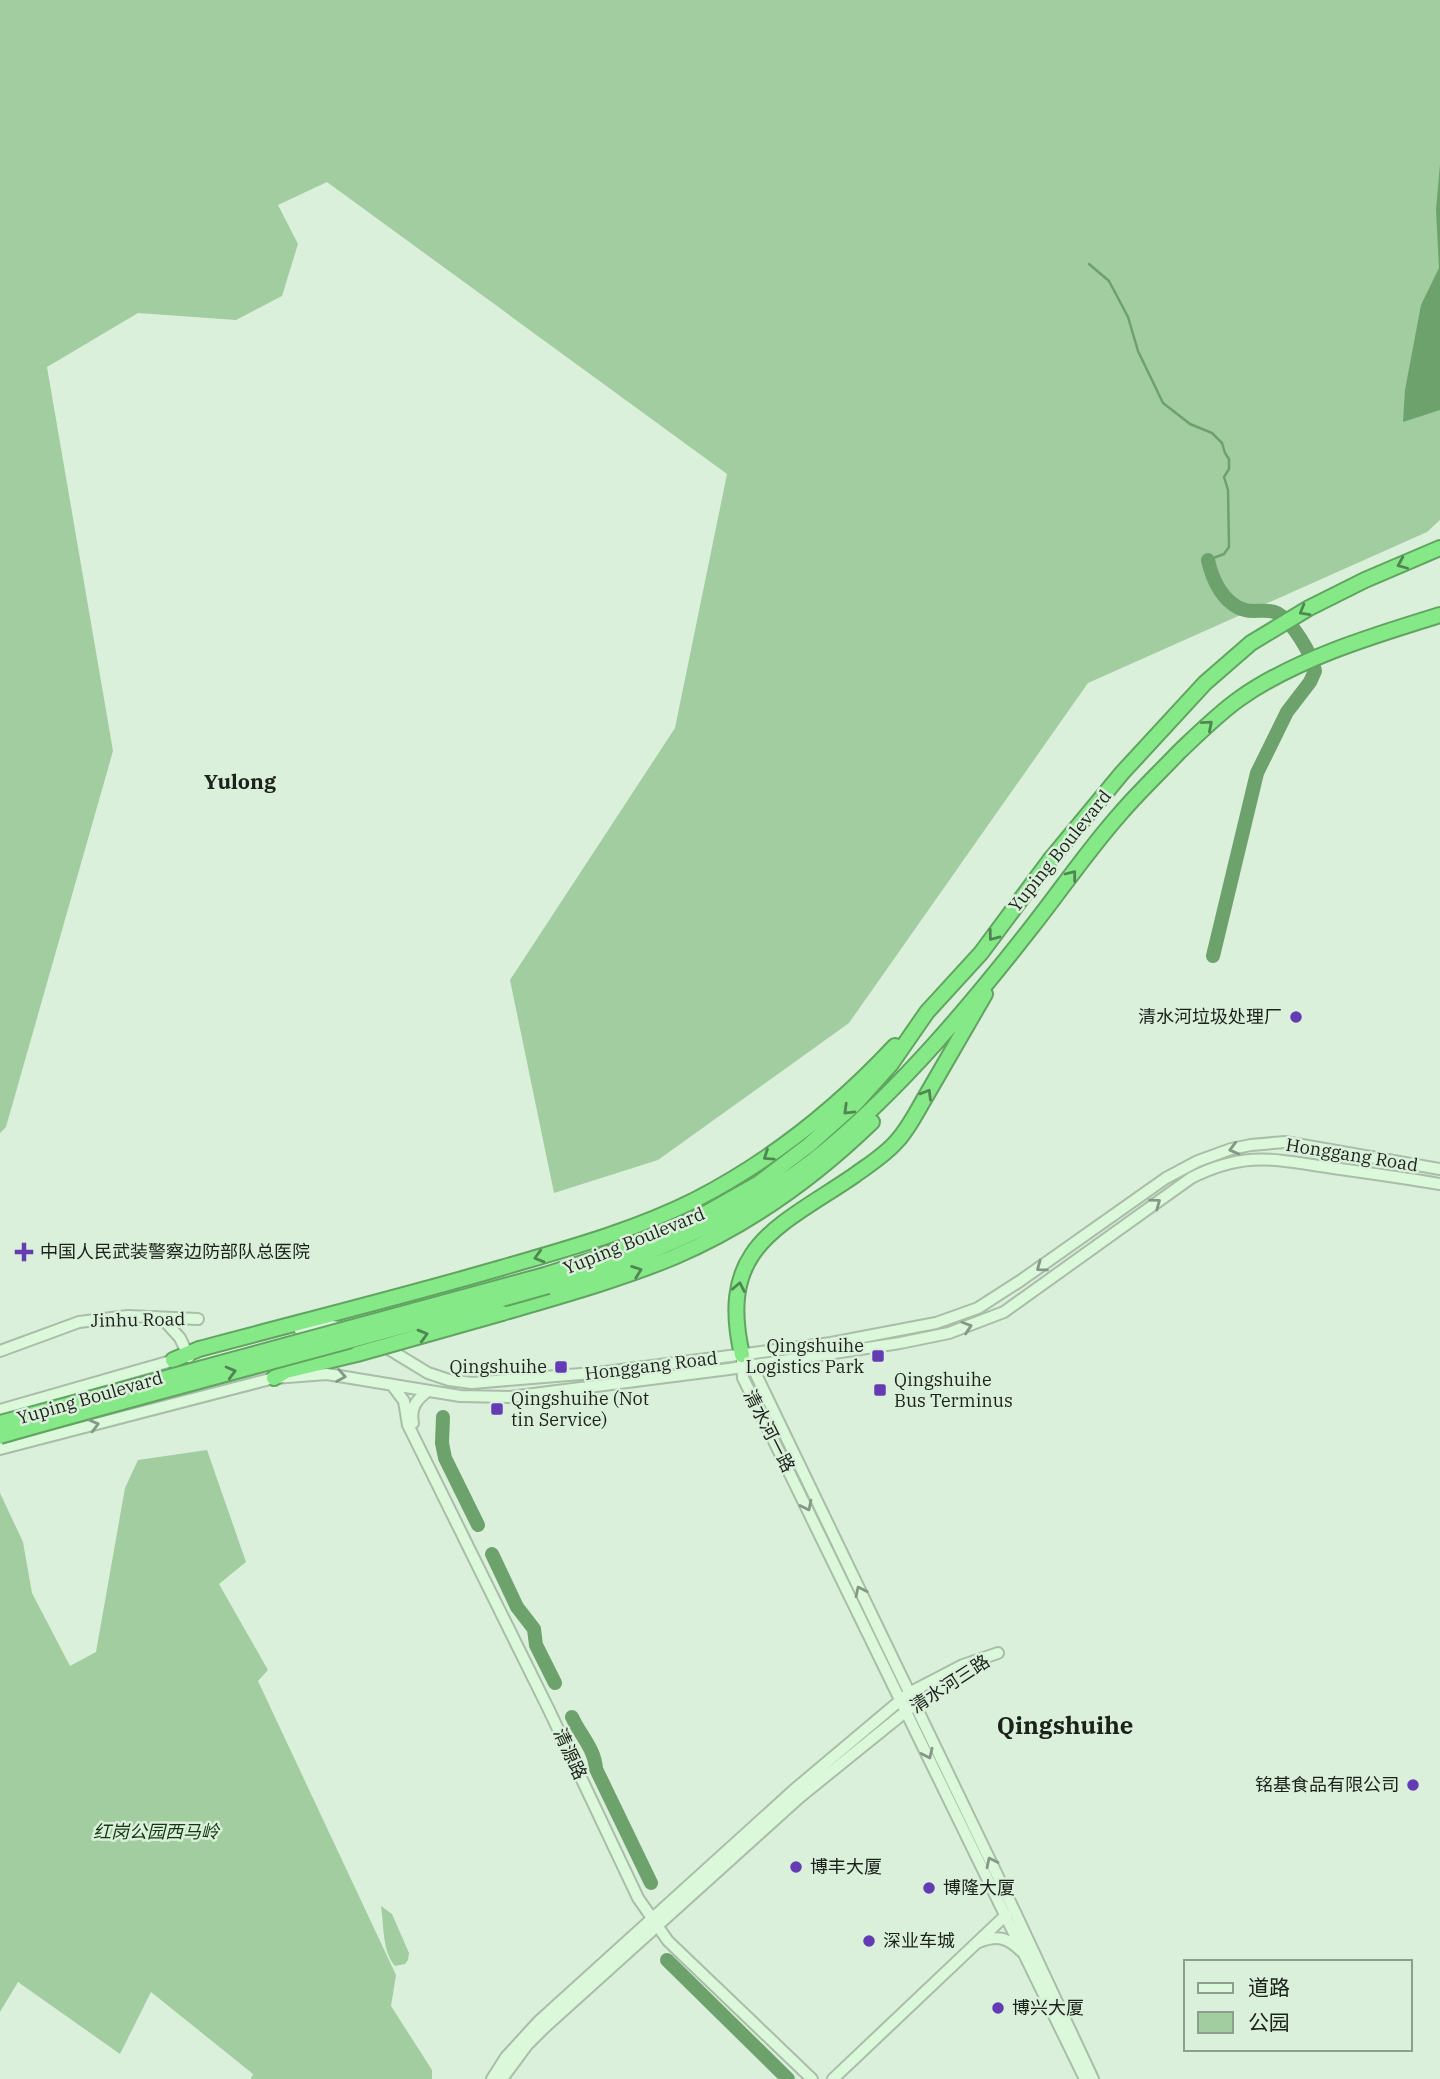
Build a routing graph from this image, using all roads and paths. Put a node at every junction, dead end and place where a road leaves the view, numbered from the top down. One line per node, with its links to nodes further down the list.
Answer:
1 (1440, 548): 5 (highway, Yuping Boulevard, one-way to 5)
2 (1440, 615): 3 (highway, Yuping Boulevard, one-way to 2)
3 (1029, 931): 4 (highway); 10 (highway, Yuping Boulevard)
4 (984, 996): 14 (highway, one-way to 4); 15 (highway, one-way to 4, bridge)
5 (927, 1012): 10 (highway, Yuping Boulevard, one-way to 10); 13 (highway, one-way to 13)
6 (1347, 1153): 7 (street); 8 (street, Honggang Road); 14 (street, Honggang Road, one-way to 14)
7 (1342, 1169): 9 (street, Honggang Road); 14 (street, Honggang Road, one-way to 7)
8 (1440, 1169)
9 (1440, 1184)
10 (547, 1281): 19 (highway, Yuping Boulevard, bridge); 20 (highway, Yuping Boulevard, one-way to 10, bridge)
11 (162, 1318): 12 (street, Jinhu Road); 13 (street); 13 (street, Jinhu Road)
12 (0, 1351)
13 (183, 1353): 14 (street, Honggang Road); 18 (street, Honggang Road)
14 (745, 1362): 17 (street, Honggang Road); 22 (street, 清水河一路)
15 (274, 1378): 16 (street, Honggang Road, one-way to 16); 21 (street, Honggang Road, one-way to 15)
16 (392, 1385): 17 (street, Honggang Road); 25 (street, 清源路)
17 (428, 1391): 25 (street, 清源路)
18 (0, 1410)
19 (0, 1423)
20 (0, 1436)
21 (0, 1449)
22 (905, 1697): 23 (street, 清水河一路); 23 (street, 清水河三路); 25 (street, 清水河三路)
23 (911, 1708): 24 (street, 清水河一路, one-way to 24); 25 (street, 清水河三路); 33 (street, 清水河一路, one-way to 23)
24 (1006, 1915): 26 (street); 27 (street, 清水河一路)
25 (656, 1920): 28 (street, 清水河三路); 29 (street, 清水河三路); 30 (street, 清源路)
26 (974, 1945): 27 (street); 31 (street)
27 (1027, 1958): 32 (street, 清水河一路)
28 (492, 2079)
29 (502, 2079)
30 (815, 2079)
31 (833, 2079)
32 (1085, 2079)
33 (1093, 2079)

